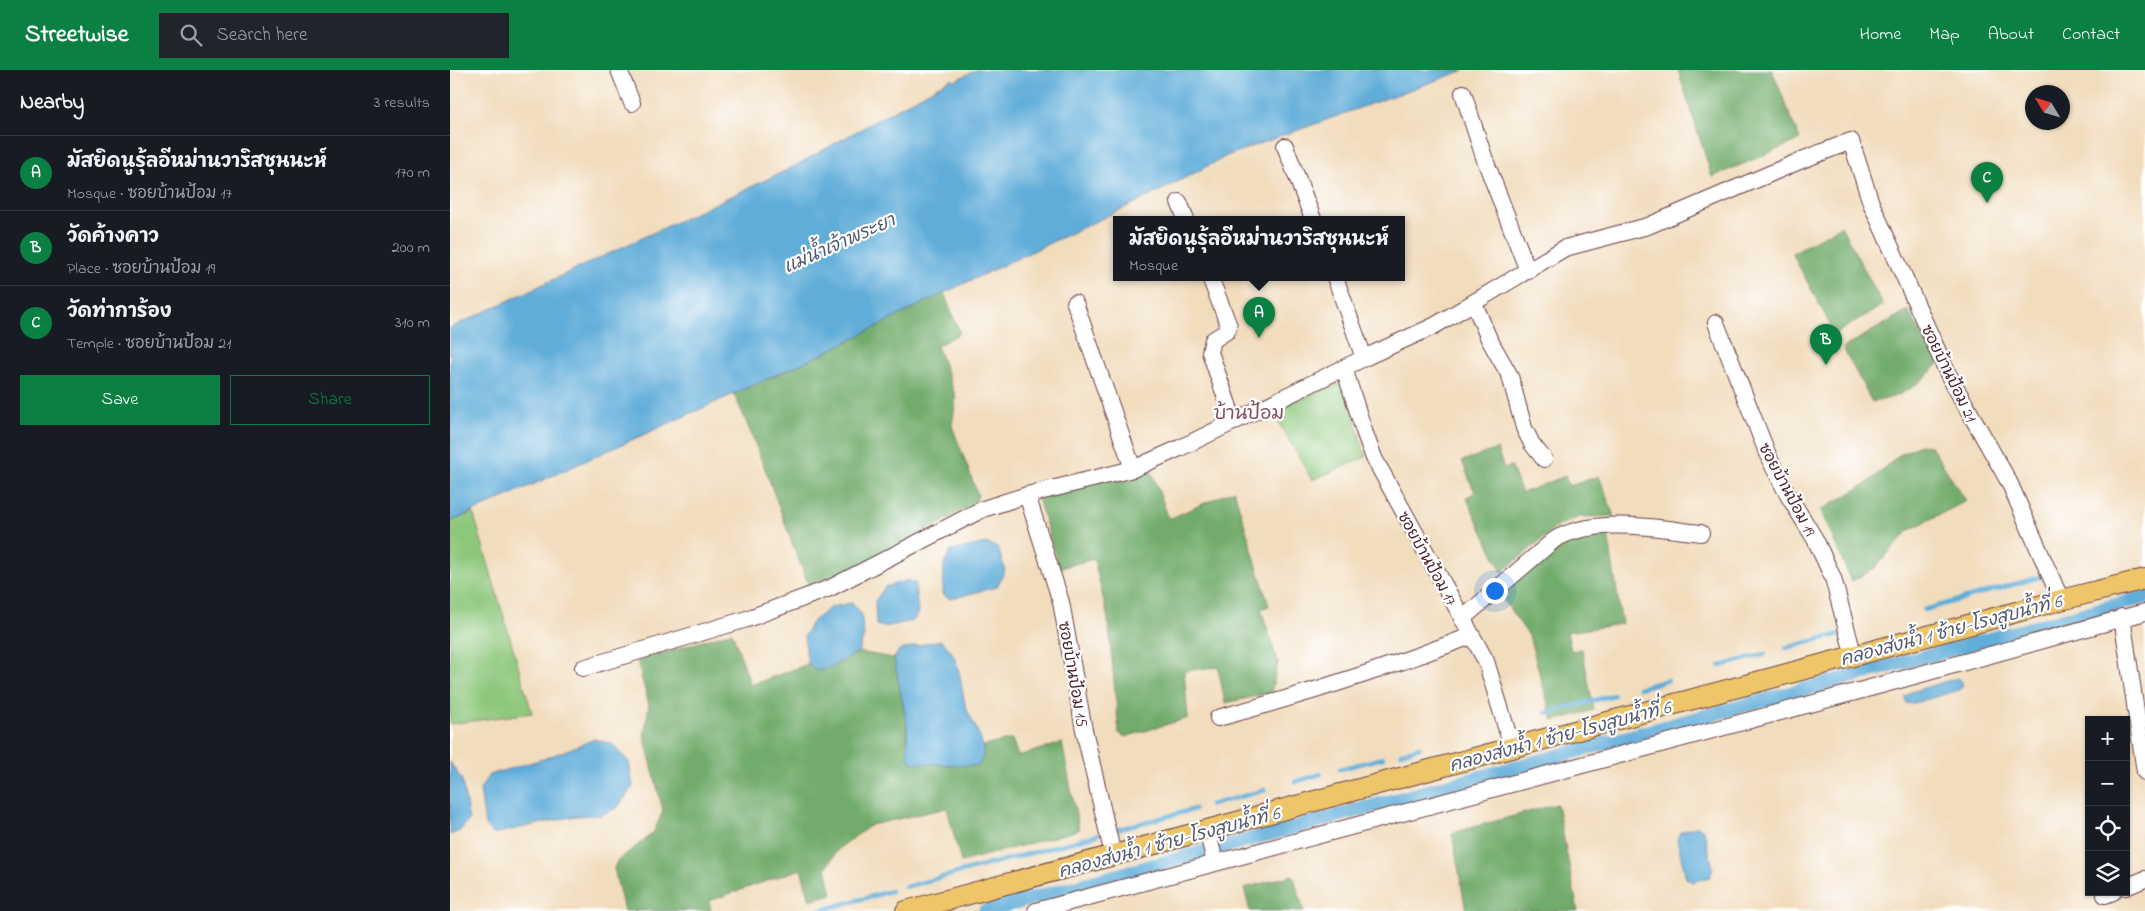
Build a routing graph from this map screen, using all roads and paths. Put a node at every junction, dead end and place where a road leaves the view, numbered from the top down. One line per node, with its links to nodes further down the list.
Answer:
1 (619, 70): 3 (street)
2 (1463, 93): 8 (street)
3 (632, 103)
4 (1285, 146): 7 (street)
5 (1179, 202): 6 (street)
6 (1185, 216)
7 (1312, 216)
8 (1528, 270): 12 (street); 22 (street, ซอยบ้านป้อม 21)
9 (1212, 281): 16 (street)
10 (1336, 281): 14 (street)
11 (1075, 303): 18 (street)
12 (1474, 303): 14 (street); 17 (street)
13 (1716, 322): 27 (street, ซอยบ้านป้อม 19)
14 (1364, 358): 15 (street)
15 (1344, 368): 16 (street); 25 (street, ซอยบ้านป้อม 17)
16 (1234, 422): 18 (street)
17 (1544, 458)
18 (1133, 469): 19 (street)
19 (1027, 495): 28 (street); 33 (street, ซอยบ้านป้อม 15)
20 (1701, 533): 25 (street)
21 (2145, 579): 22 (main road)
22 (2061, 600): 27 (main road)
23 (2145, 612): 24 (street)
24 (2122, 617): 31 (street); 32 (street)
25 (1462, 619): 26 (street, ซอยบ้านป้อม 17)
26 (1471, 636): 29 (street); 30 (street, ซอยบ้านป้อม 17)
27 (1854, 657): 30 (main road)
28 (583, 668)
29 (1218, 718)
30 (1512, 748): 32 (main road)
31 (2145, 772)
32 (1211, 847): 33 (main road); 37 (street)
33 (1113, 855): 36 (main road)
34 (2145, 879): 35 (street)
35 (2130, 885)
36 (906, 911)
37 (1036, 911)

